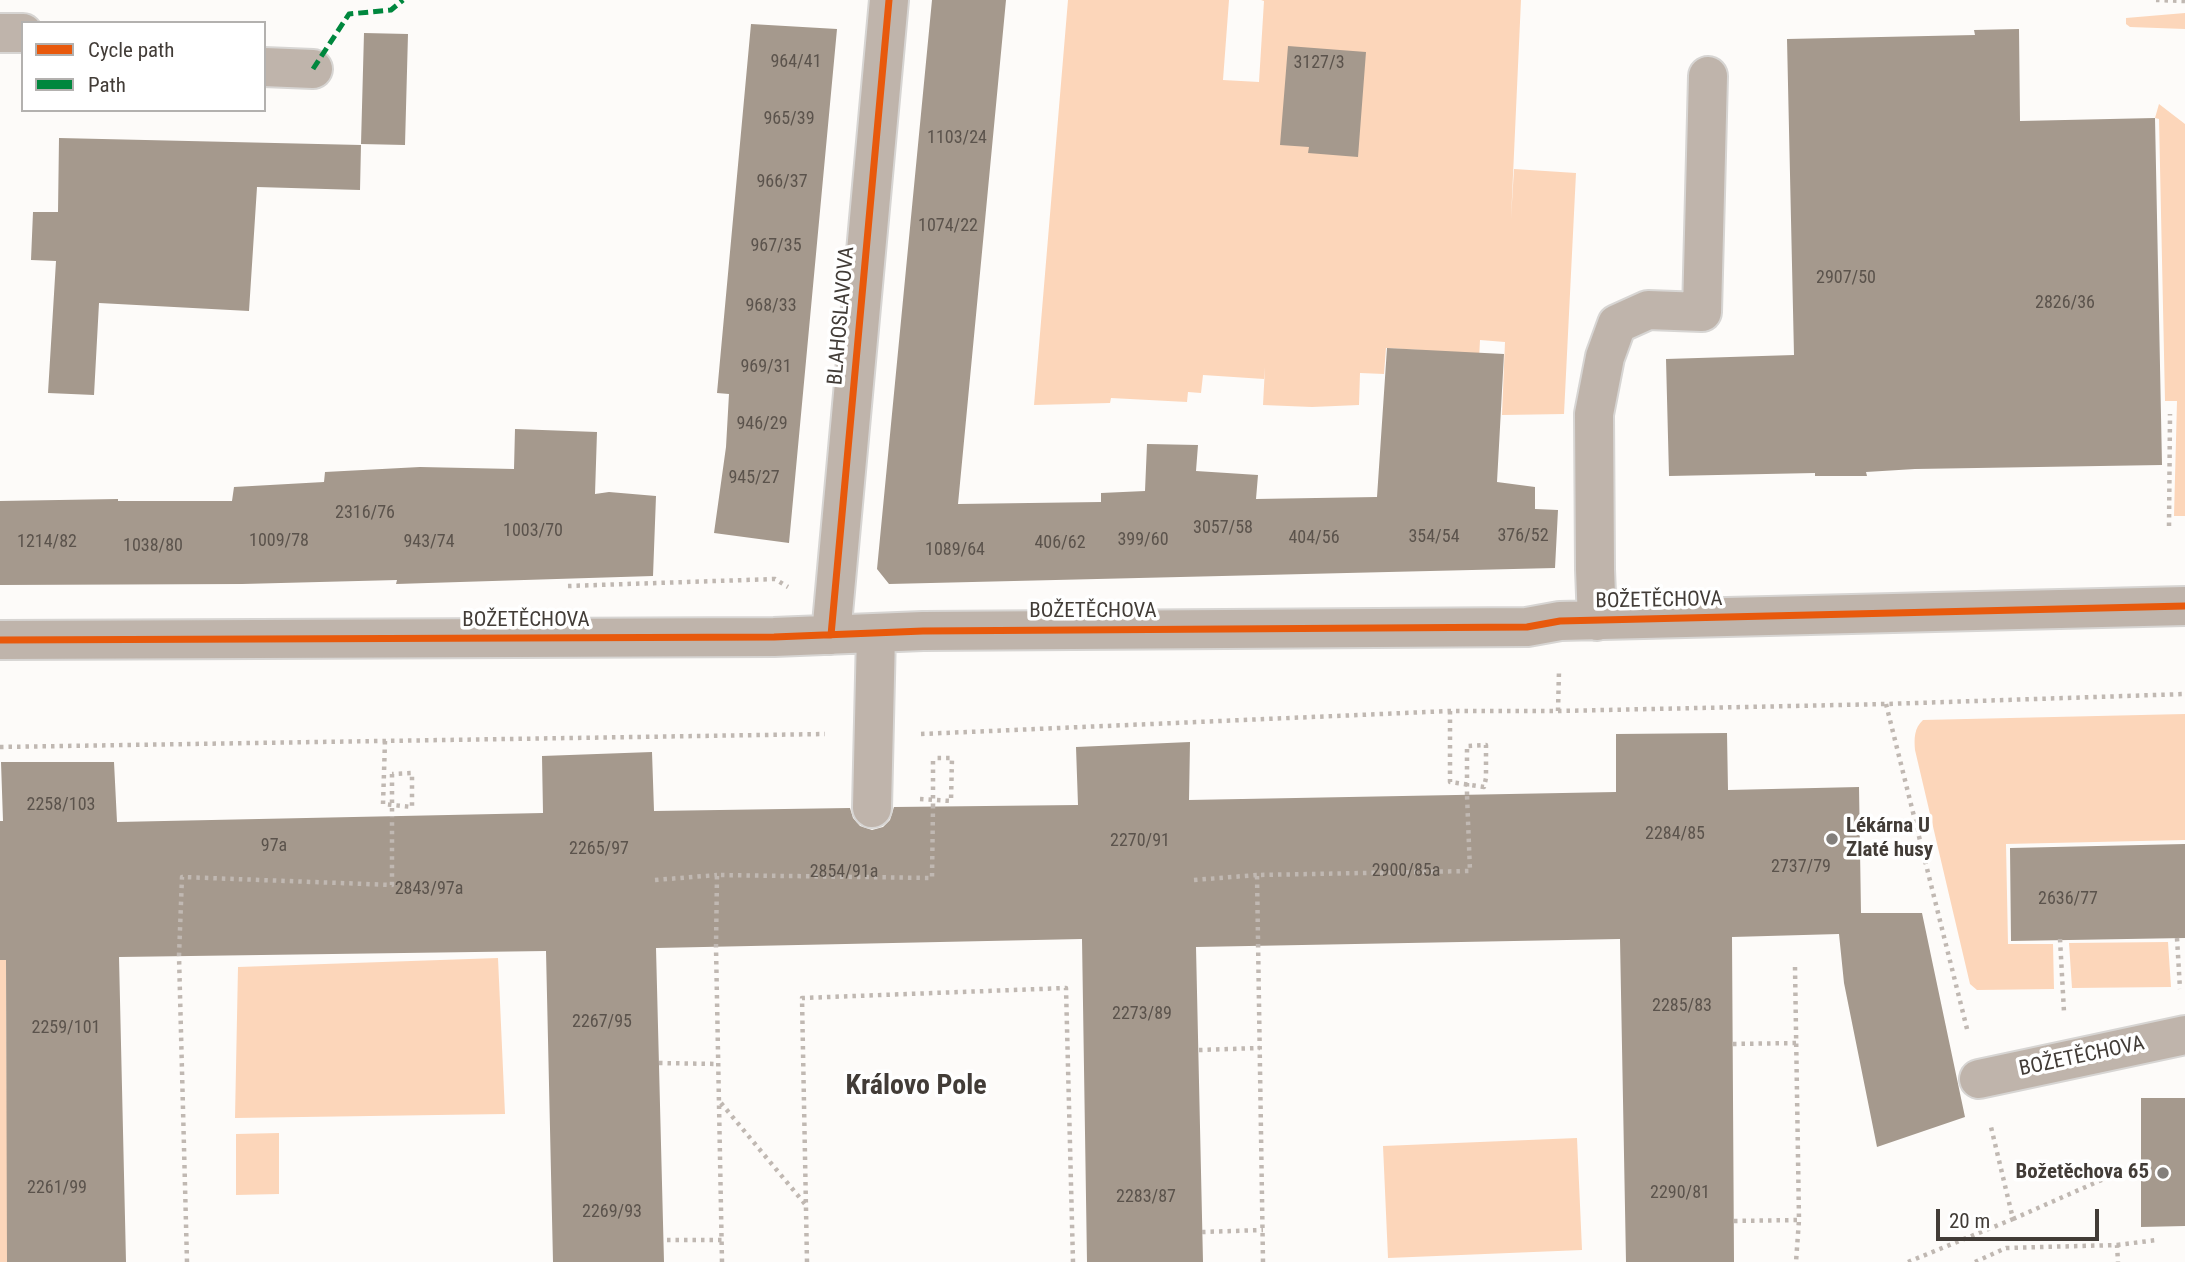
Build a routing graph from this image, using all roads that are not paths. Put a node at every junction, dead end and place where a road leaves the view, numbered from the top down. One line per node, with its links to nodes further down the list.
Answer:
1 (889, 0): 10 (street, BLAHOSLAVOVA)
2 (0, 33): 3 (street)
3 (21, 33)
4 (266, 67): 5 (street)
5 (313, 69)
6 (1708, 76): 8 (street)
7 (2185, 606): 8 (street, BOŽETĚCHOVA)
8 (1579, 621): 9 (street, BOŽETĚCHOVA)
9 (876, 634): 10 (street, BOŽETĚCHOVA); 12 (street)
10 (831, 635): 11 (street, BOŽETĚCHOVA)
11 (0, 640)
12 (872, 808)
13 (2185, 1035): 14 (street, BOŽETĚCHOVA)
14 (1979, 1080)

